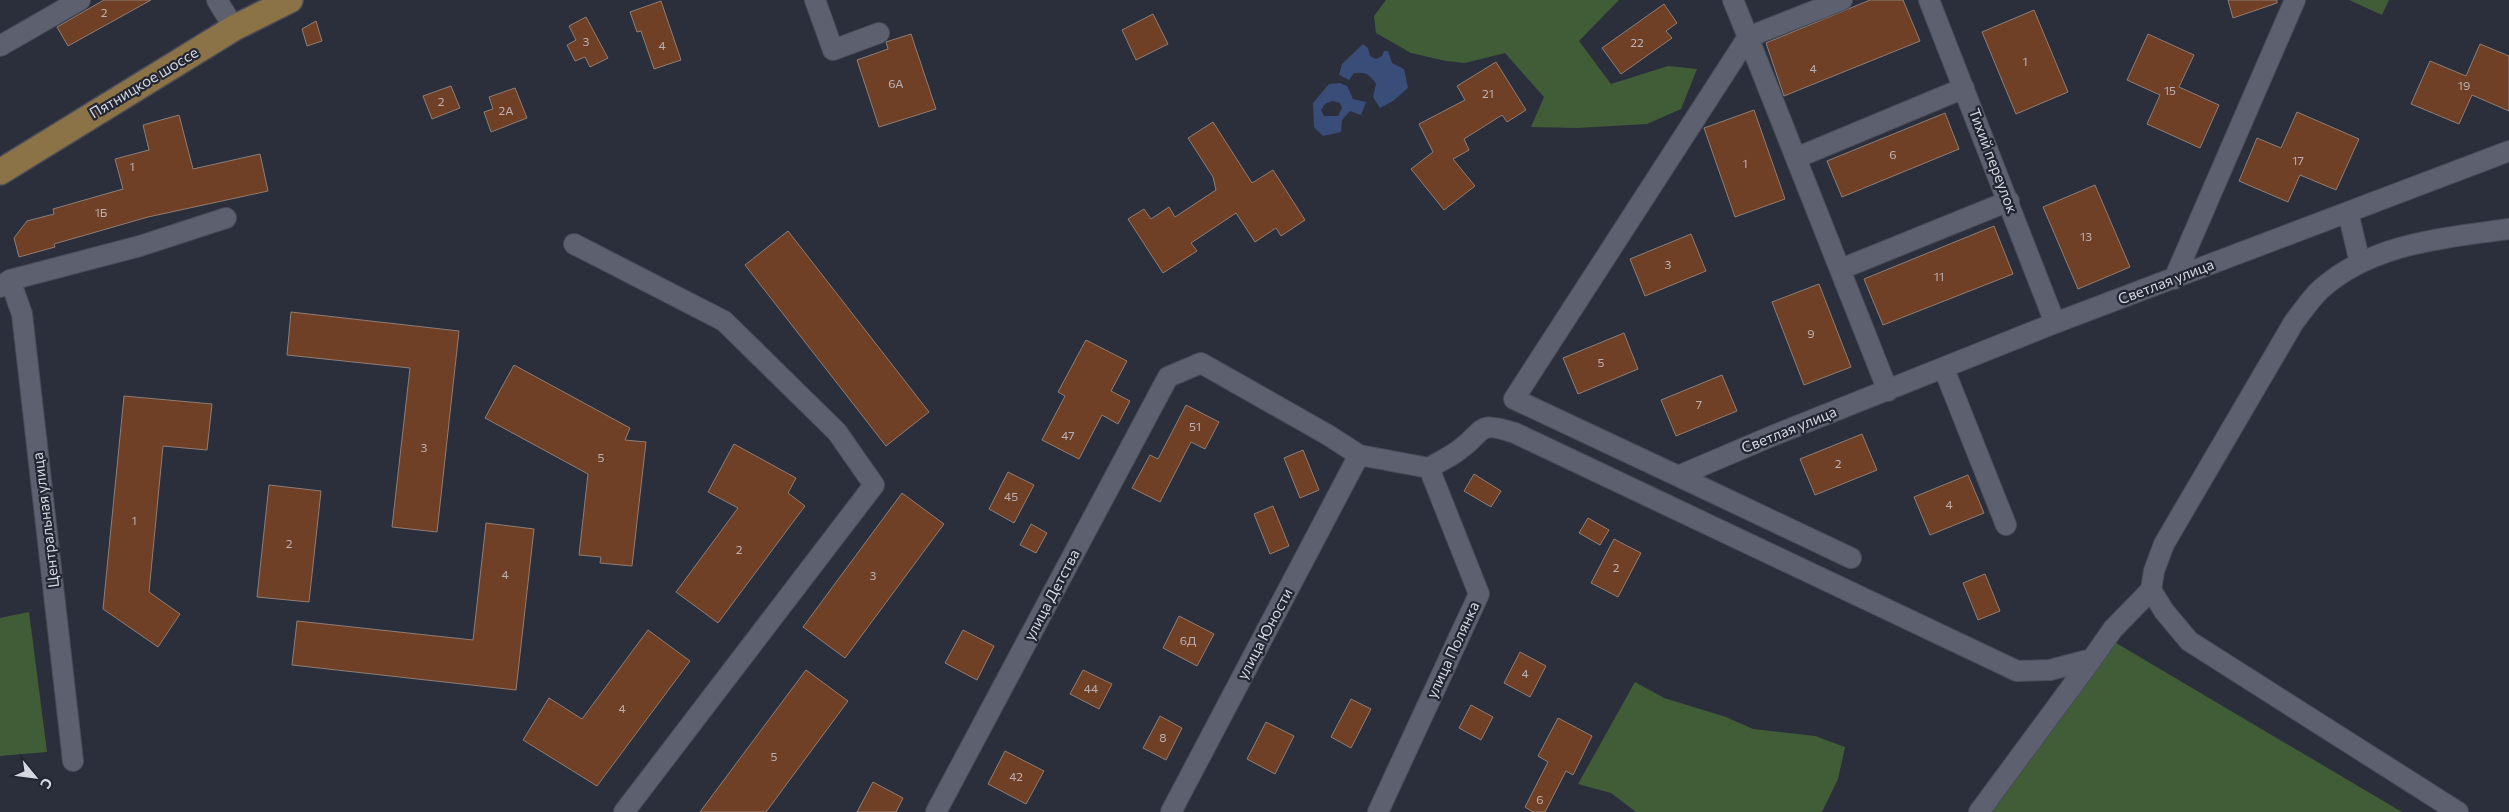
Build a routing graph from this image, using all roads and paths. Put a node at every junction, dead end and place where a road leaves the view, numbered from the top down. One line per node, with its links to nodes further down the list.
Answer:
1 (80, 0): 12 (street)
2 (217, 0): 9 (street)
3 (290, 0): 9 (main road, Пятницкое шоссе)
4 (815, 0): 10 (street)
5 (1733, 0): 11 (street)
6 (1842, 0): 11 (street)
7 (1929, 0): 13 (street, Тихий переулок)
8 (2295, 0): 24 (street)
9 (234, 28): 16 (main road, Пятницкое шоссе)
10 (879, 33)
11 (1748, 37): 15 (street); 31 (street)
12 (0, 46)
13 (1964, 88): 15 (street); 17 (street, Тихий переулок)
14 (2509, 151): 18 (street, Светлая улица)
15 (1796, 158): 23 (street)
16 (0, 172)
17 (2009, 201): 23 (street); 26 (street, Тихий переулок)
18 (2348, 212): 22 (street); 24 (street, Светлая улица)
19 (226, 218): 25 (street)
20 (2509, 229): 22 (street)
21 (574, 244): 37 (street)
22 (2360, 263): 34 (street)
23 (1841, 270): 28 (street)
24 (2174, 279): 26 (street, Светлая улица)
25 (5, 283): 36 (street, Центральная улица)
26 (2056, 323): 27 (street, Светлая улица)
27 (1944, 369): 28 (street, Светлая улица); 32 (street)
28 (1888, 391): 31 (street, Светлая улица)
29 (1359, 455): 30 (street); 38 (street, улица Детства); 39 (street, улица Юности)
30 (1429, 468): 35 (street); 40 (street, улица Полянка)
31 (1678, 476): 33 (street)
32 (2006, 525)
33 (1851, 558)
34 (2151, 590): 35 (street); 42 (street)
35 (2092, 658): 41 (street)
36 (73, 761)
37 (624, 812)
38 (936, 812)
39 (1171, 812)
40 (1378, 812)
41 (1979, 812)
42 (2458, 812)

